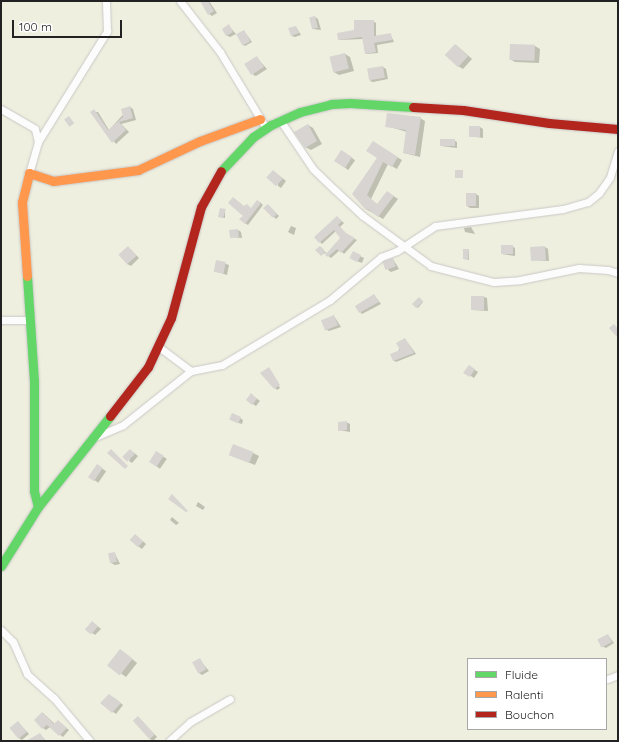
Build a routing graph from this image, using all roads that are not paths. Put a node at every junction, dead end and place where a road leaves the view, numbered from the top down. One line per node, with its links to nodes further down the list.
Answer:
1 (106, 1): 8 (street)
2 (180, 1): 4 (street)
3 (1, 109): 8 (street)
4 (260, 119): 6 (street); 10 (main road)
5 (280, 120): 6 (main road); 7 (main road); 11 (street)
6 (266, 128): 15 (main road)
7 (618, 129)
8 (38, 142): 10 (street)
9 (618, 151): 11 (street)
10 (29, 172): 14 (main road)
11 (403, 247): 12 (street); 16 (street)
12 (618, 274)
13 (1, 320): 14 (street)
14 (30, 320): 18 (main road)
15 (159, 347): 16 (street); 17 (main road)
16 (191, 371): 17 (street)
17 (92, 438): 18 (main road)
18 (38, 507): 19 (main road)
19 (1, 565)
20 (1, 630): 24 (street)
21 (618, 675): 22 (street)
22 (608, 679)
23 (230, 699): 25 (street)
24 (90, 741)
25 (169, 741)

